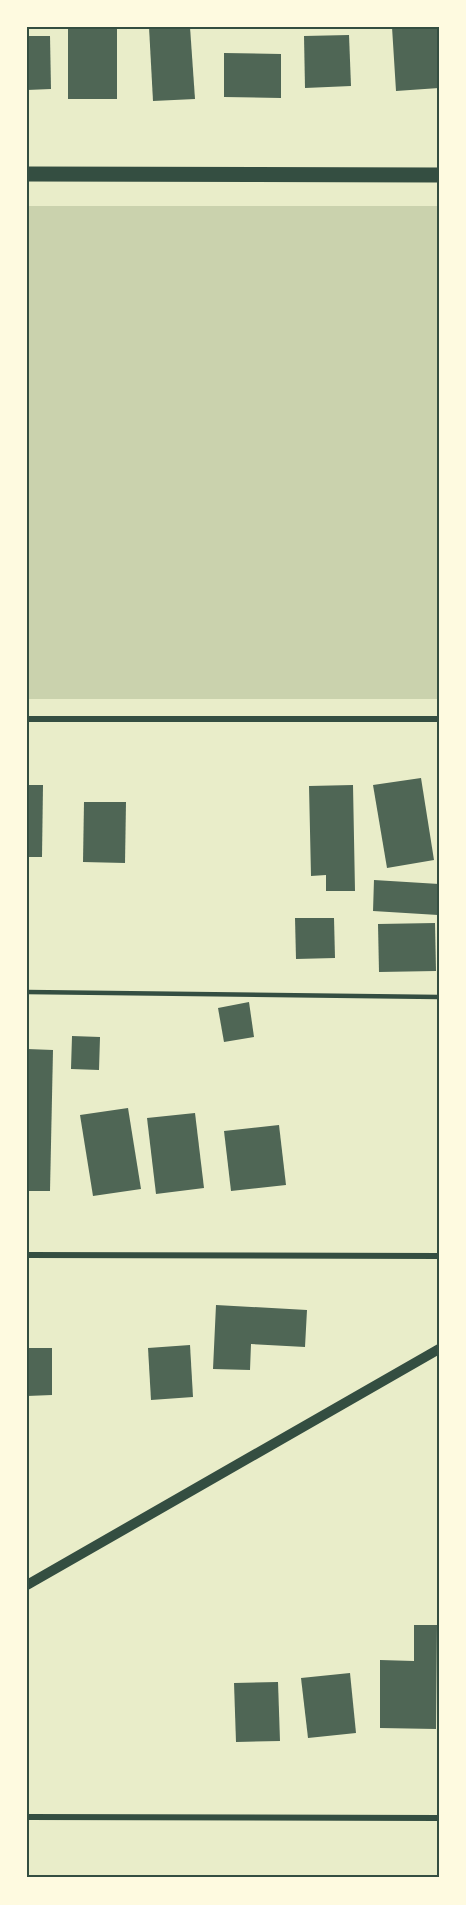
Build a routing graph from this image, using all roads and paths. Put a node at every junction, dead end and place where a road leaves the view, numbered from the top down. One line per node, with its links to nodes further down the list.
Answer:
1 (27, 174): 2 (main road)
2 (439, 175)
3 (27, 719): 4 (street)
4 (439, 719)
5 (27, 992): 6 (lane)
6 (439, 997)
7 (27, 1255): 8 (street)
8 (439, 1256)
9 (439, 1349): 10 (street)
10 (27, 1585)
11 (27, 1816): 12 (street)
12 (439, 1818)

